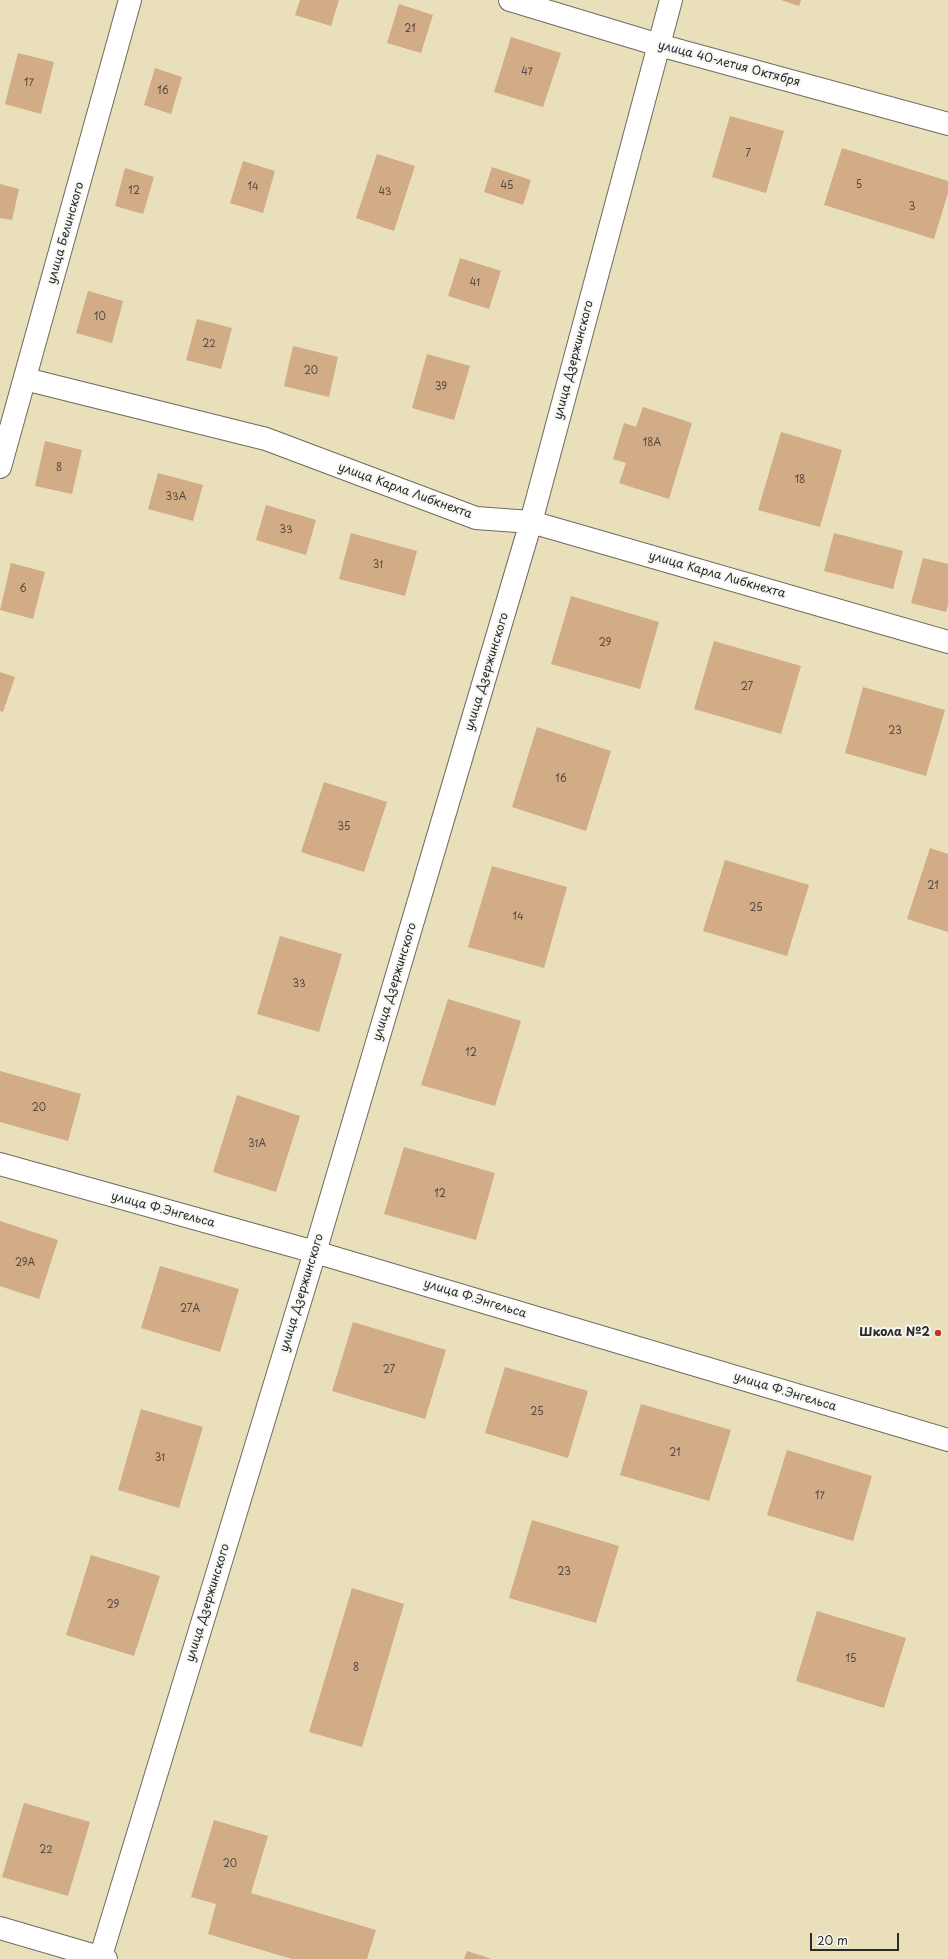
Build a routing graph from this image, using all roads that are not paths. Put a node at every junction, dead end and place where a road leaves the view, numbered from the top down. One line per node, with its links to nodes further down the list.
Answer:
1 (130, 0): 6 (street, улица Белинского)
2 (510, 0): 4 (street, улица 40-летия Октября)
3 (671, 0): 4 (street, улица Дзержинского)
4 (658, 45): 5 (street, улица 40-летия Октября); 8 (street, улица Дзержинского)
5 (948, 124)
6 (25, 379): 7 (street, улица Белинского); 8 (street, улица Карла Либкнехта)
7 (0, 467)
8 (531, 522): 9 (street, улица Карла Либкнехта); 11 (street, улица Дзержинского)
9 (948, 642)
10 (0, 1164): 11 (street, улица Ф.Энгельса)
11 (315, 1252): 12 (street, улица Ф.Энгельса); 14 (street, улица Дзержинского)
12 (948, 1440)
13 (0, 1928): 14 (street)
14 (102, 1958)

